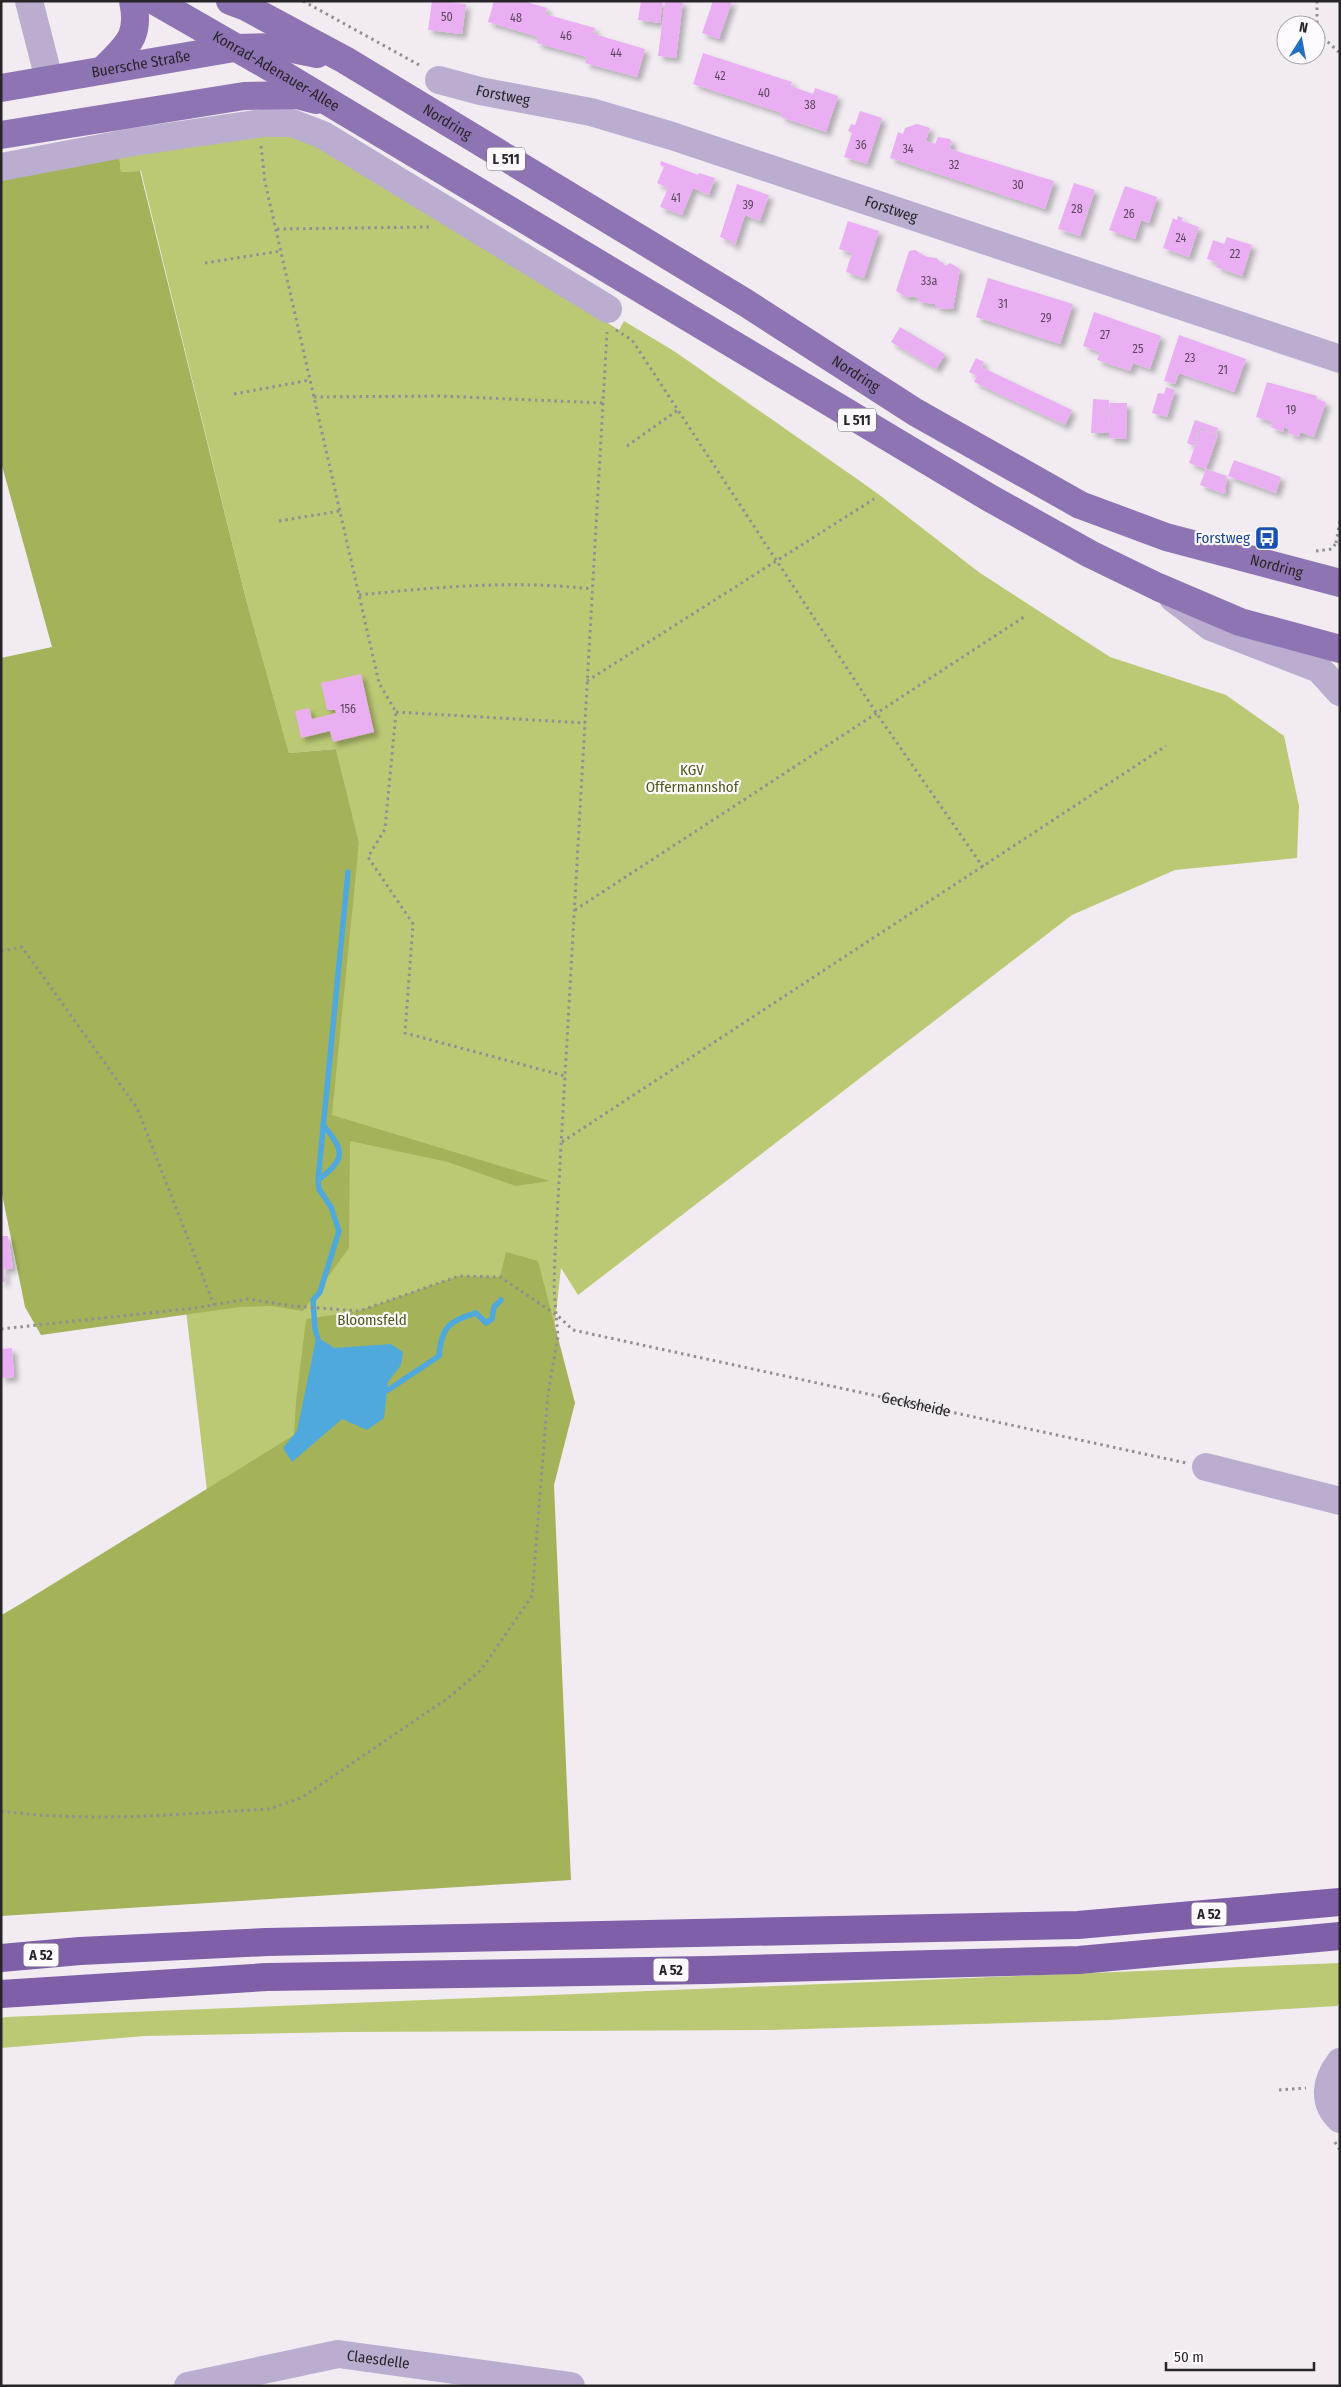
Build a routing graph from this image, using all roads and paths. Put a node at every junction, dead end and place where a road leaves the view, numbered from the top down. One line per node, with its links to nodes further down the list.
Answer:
1 (29, 1): 13 (street)
2 (133, 1): 11 (main road)
3 (155, 1): 8 (main road, Konrad-Adenauer-Allee / L 511)
4 (304, 1): 14 (path)
5 (1317, 1): 9 (path)
6 (238, 4): 7 (main road); 10 (main road, L 511)
7 (283, 47): 8 (main road, Buersche Straße); 10 (main road, Buersche Straße); 12 (main road)
8 (234, 48): 11 (main road, Buersche Straße); 12 (main road, Konrad-Adenauer-Allee / L 511)
9 (1340, 53)
10 (346, 60): 40 (main road, Nordring / L 511)
11 (103, 70): 13 (main road, Buersche Straße)
12 (282, 74): 16 (main road); 17 (main road, Konrad-Adenauer-Allee / L 511)
13 (49, 79): 15 (main road, Buersche Straße)
14 (439, 80): 26 (street, Forstweg)
15 (1, 88)
16 (244, 96): 17 (main road); 19 (main road)
17 (332, 104): 41 (main road, Konrad-Adenauer-Allee / L 511)
18 (259, 123): 20 (street); 22 (path); 25 (street)
19 (1, 135)
20 (1, 168)
21 (434, 227): 22 (path)
22 (277, 228): 23 (path)
23 (281, 251): 24 (path); 27 (path)
24 (205, 263)
25 (608, 316): 30 (path); 31 (path)
26 (1340, 358)
27 (310, 380): 28 (path); 29 (path)
28 (234, 394)
29 (314, 397): 30 (path); 34 (path)
30 (602, 403): 42 (path)
31 (678, 410): 32 (path); 39 (path)
32 (627, 446)
33 (874, 499): 39 (path)
34 (340, 511): 35 (path); 43 (path)
35 (279, 521)
36 (1340, 521): 37 (path)
37 (1338, 544): 38 (path)
38 (1309, 549)
39 (777, 562): 46 (path); 49 (path)
40 (1340, 583)
41 (1158, 587): 45 (main road, L 511); 47 (street)
42 (592, 590): 43 (path); 46 (path)
43 (359, 595): 48 (path)
44 (1024, 617): 49 (path)
45 (1340, 649)
46 (587, 681): 50 (path)
47 (1340, 692)
48 (396, 712): 50 (path); 55 (path)
49 (876, 714): 52 (path); 53 (path)
50 (585, 722): 53 (path)
51 (1166, 746): 52 (path)
52 (983, 867): 56 (path)
53 (574, 910): 55 (path)
54 (1, 951): 57 (path)
55 (565, 1076): 56 (path)
56 (561, 1142): 58 (path)
57 (214, 1305): 58 (path, Gecksheide); 59 (path, Gecksheide)
58 (558, 1316): 60 (path, Gecksheide); 62 (path)
59 (1, 1329)
60 (1206, 1467): 61 (street)
61 (1340, 1500)
62 (1, 1810)
63 (1340, 1902): 66 (highway, A 52)
64 (1340, 1936): 68 (highway, A 52)
65 (1, 1948): 66 (highway)
66 (80, 1951): 67 (highway, A 52)
67 (1, 1958)
68 (1, 1994)
69 (1340, 2062): 70 (street)
70 (1340, 2119)
71 (188, 2386): 72 (street, Claesdelle)
72 (571, 2386)

